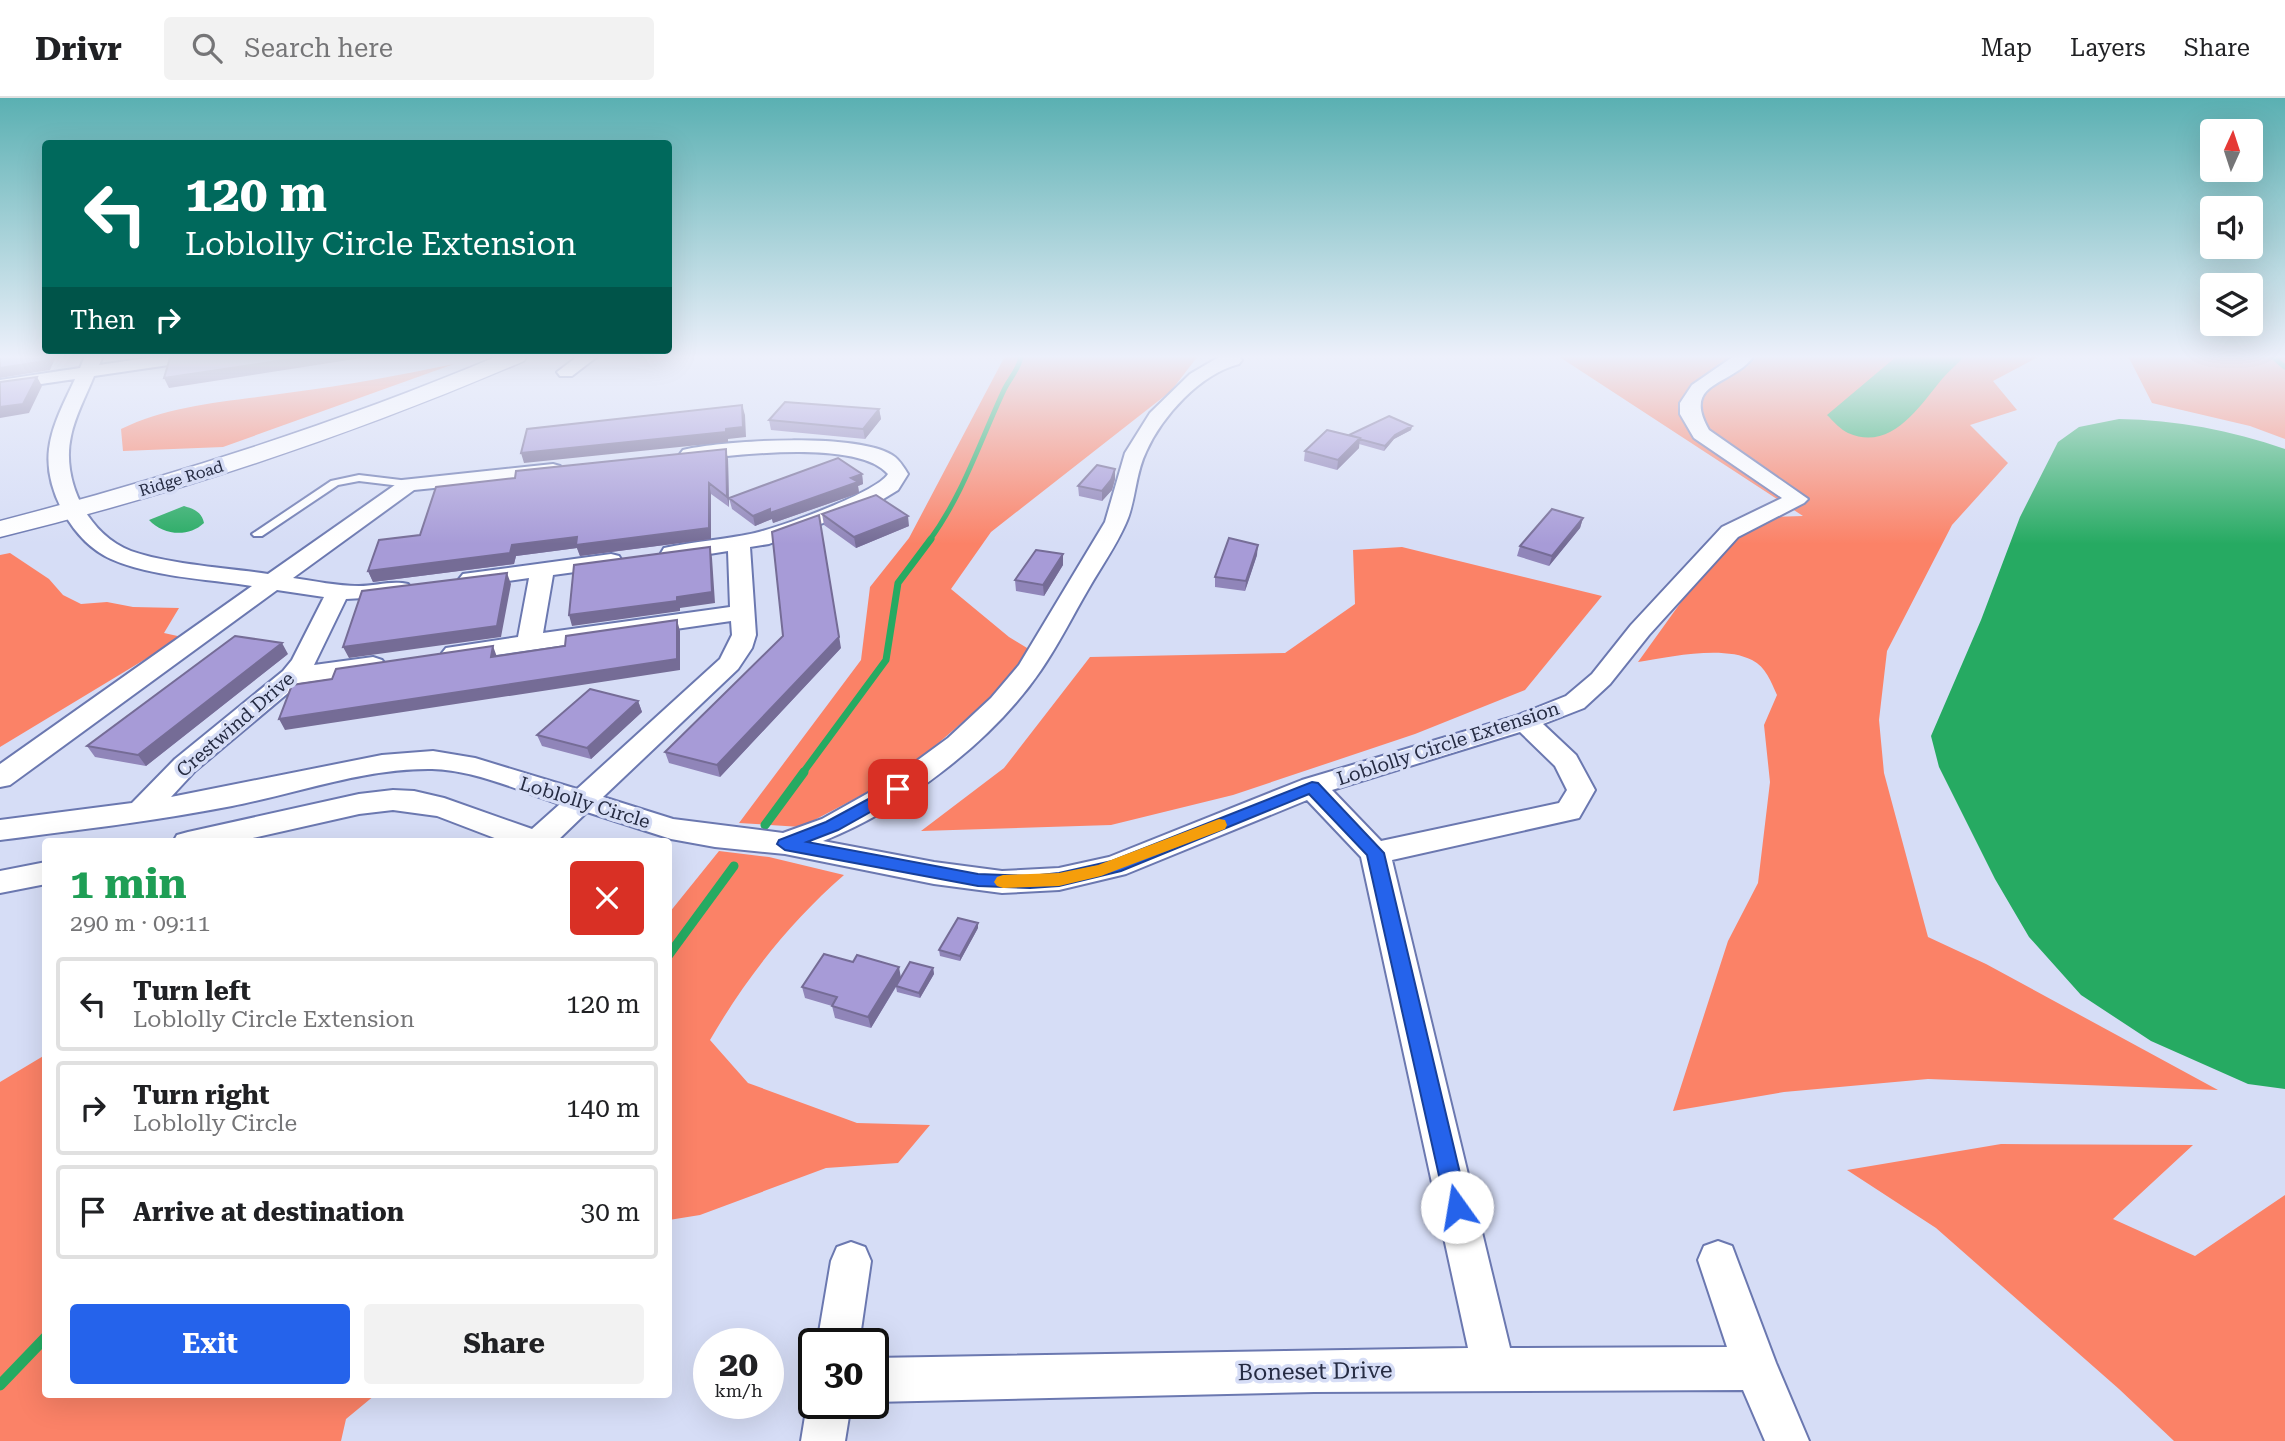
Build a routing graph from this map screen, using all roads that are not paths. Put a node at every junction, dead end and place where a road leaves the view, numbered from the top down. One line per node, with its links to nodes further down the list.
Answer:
1 (68, 419): 8 (street)
2 (358, 419): 8 (street, Ridge Road)
3 (1156, 419): 31 (street, Loblolly Circle)
4 (1693, 419): 22 (street, Loblolly Circle Extension)
5 (670, 456): 11 (street)
6 (576, 467): 7 (street)
7 (409, 484): 10 (lane); 13 (street)
8 (74, 510): 9 (street, Ridge Road); 13 (street)
9 (0, 529)
10 (258, 534)
11 (739, 545): 12 (street); 17 (street)
12 (542, 570): 14 (street); 18 (street)
13 (274, 581): 16 (street); 23 (street)
14 (445, 583)
15 (417, 586): 16 (street)
16 (338, 592): 21 (street, Crestwind Drive)
17 (743, 612): 18 (street); 25 (street)
18 (528, 642): 19 (street)
19 (437, 656)
20 (397, 661): 21 (street)
21 (292, 676): 26 (street, Crestwind Drive)
22 (1525, 722): 24 (street, Loblolly Circle Extension); 32 (street)
23 (0, 778)
24 (1312, 787): 31 (street, Loblolly Circle Extension); 32 (street)
25 (581, 802): 26 (street, Loblolly Circle); 30 (street); 31 (street, Loblolly Circle)
26 (141, 812): 27 (street, Loblolly Circle)
27 (0, 830)
28 (206, 838): 29 (street)
29 (525, 838)
30 (540, 838)
31 (785, 844)
32 (1376, 853): 39 (street)
33 (42, 874): 34 (street)
34 (0, 882)
35 (1718, 1260): 38 (street)
36 (852, 1261): 37 (street)
37 (841, 1328)
38 (1756, 1368): 39 (street, Boneset Drive); 43 (street)
39 (1494, 1370): 40 (street, Boneset Drive)
40 (889, 1380)
41 (827, 1419): 42 (street)
42 (823, 1441)
43 (1787, 1441)

